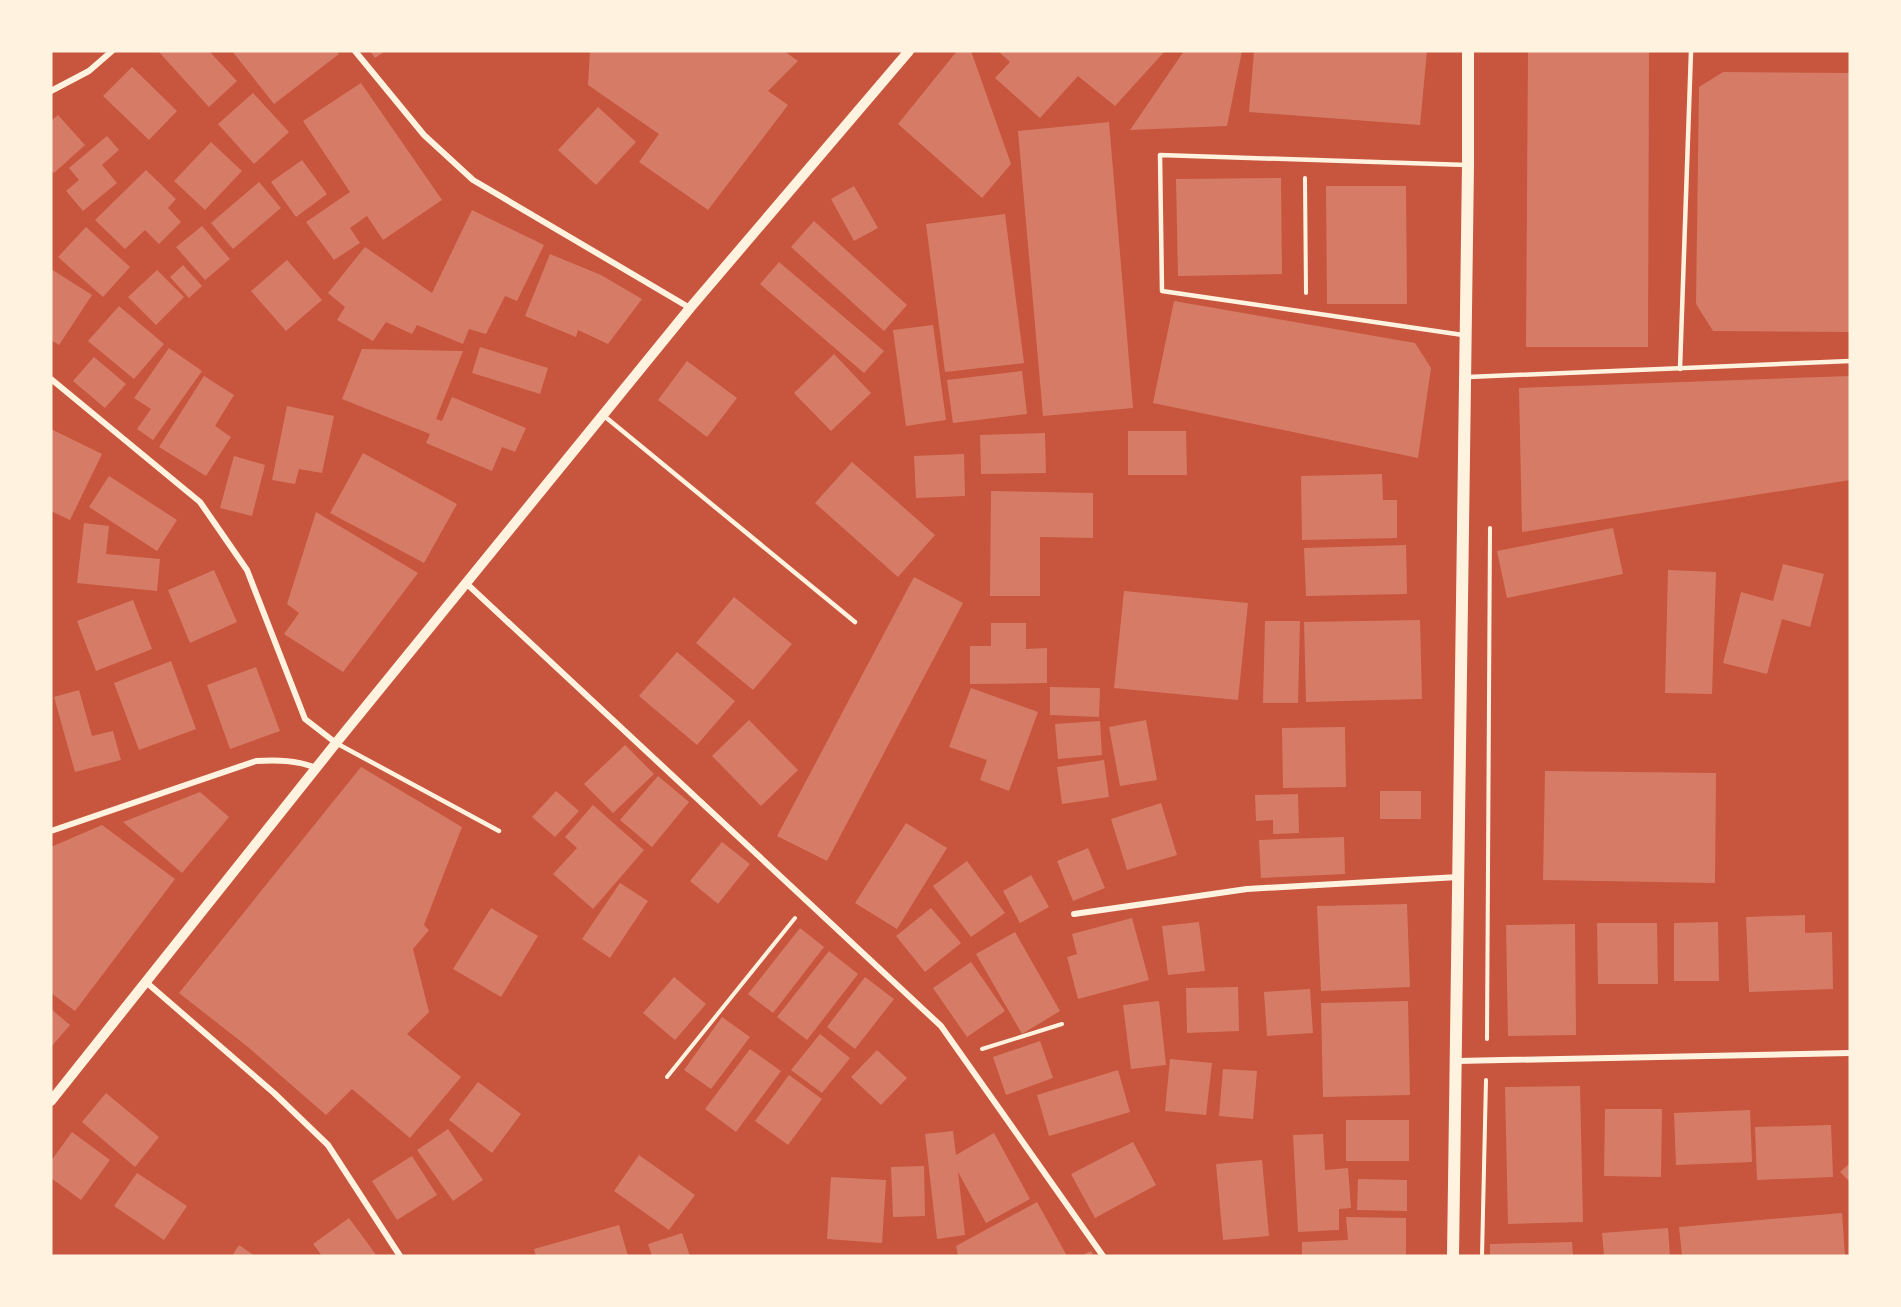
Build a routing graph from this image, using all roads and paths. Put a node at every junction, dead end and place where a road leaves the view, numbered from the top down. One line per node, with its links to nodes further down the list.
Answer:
1 (112, 51): 6 (street)
2 (356, 51): 9 (street)
3 (909, 51): 9 (street)
4 (1468, 51): 8 (main road)
5 (1691, 51): 13 (lane)
6 (51, 91)
7 (1305, 159): 8 (lane); 10 (path); 10 (lane)
8 (1468, 165): 11 (main road)
9 (690, 308): 16 (street)
10 (1306, 312): 11 (lane)
11 (1466, 335): 14 (main road)
12 (1850, 361): 13 (lane)
13 (1680, 369): 14 (lane)
14 (1465, 377): 24 (main road)
15 (51, 379): 20 (street)
16 (603, 415): 18 (street); 19 (lane)
17 (1490, 521): 31 (path)
18 (466, 583): 20 (street); 25 (street)
19 (855, 622)
20 (336, 743): 21 (street); 23 (lane)
21 (317, 768): 22 (street); 27 (street)
22 (51, 831)
23 (499, 831)
24 (1458, 877): 26 (street); 32 (main road)
25 (808, 901): 30 (street); 33 (path)
26 (1074, 914)
27 (146, 982): 34 (street); 35 (street)
28 (1062, 1024): 30 (path)
29 (1850, 1053): 31 (street)
30 (961, 1055): 36 (street)
31 (1487, 1060): 32 (street); 38 (path)
32 (1457, 1061): 37 (main road)
33 (667, 1077)
34 (51, 1101)
35 (400, 1256)
36 (1103, 1256)
37 (1454, 1256)
38 (1482, 1256)

